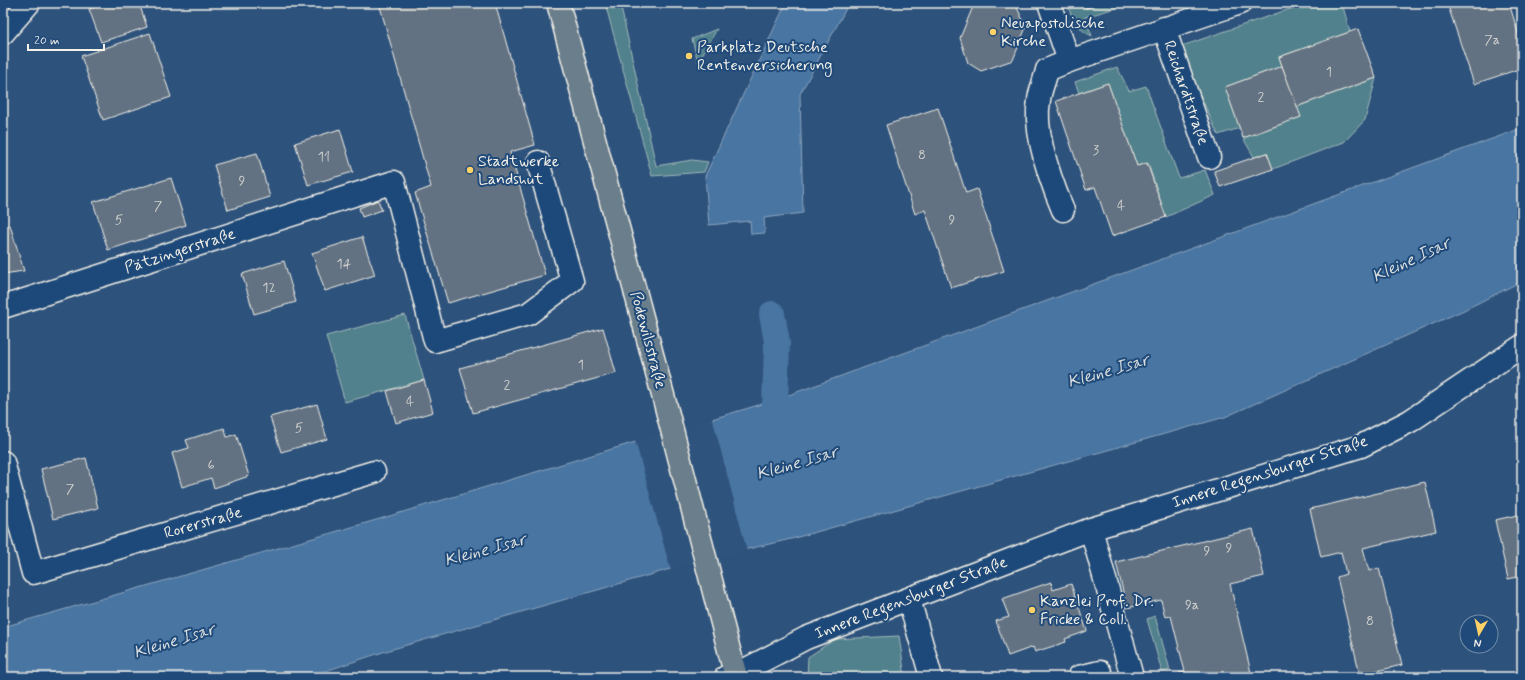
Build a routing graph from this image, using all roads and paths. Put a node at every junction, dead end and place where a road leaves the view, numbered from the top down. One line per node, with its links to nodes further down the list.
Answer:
1 (29, 3): 6 (street)
2 (558, 3): 18 (main road, Podewilsstraße)
3 (1049, 3): 7 (street)
4 (1240, 3): 5 (street, Reichardtstraße)
5 (1164, 28): 7 (street, Reichardtstraße); 8 (street, Reichardtstraße)
6 (3, 33)
7 (1069, 61): 10 (street, Reichardtstraße)
8 (1209, 157)
9 (538, 162): 11 (street, Pätzingerstraße)
10 (1063, 210)
11 (3, 308)
12 (1522, 346): 15 (street, Innere Regensburger Straße)
13 (3, 462): 14 (street, Rorerstraße)
14 (374, 472)
15 (1091, 529): 16 (street, Innere Regensburger Straße); 21 (street)
16 (909, 599): 18 (street, Innere Regensburger Straße); 19 (street)
17 (1100, 672): 20 (street)
18 (732, 676)
19 (932, 677)
20 (1079, 677)
21 (1132, 677)

